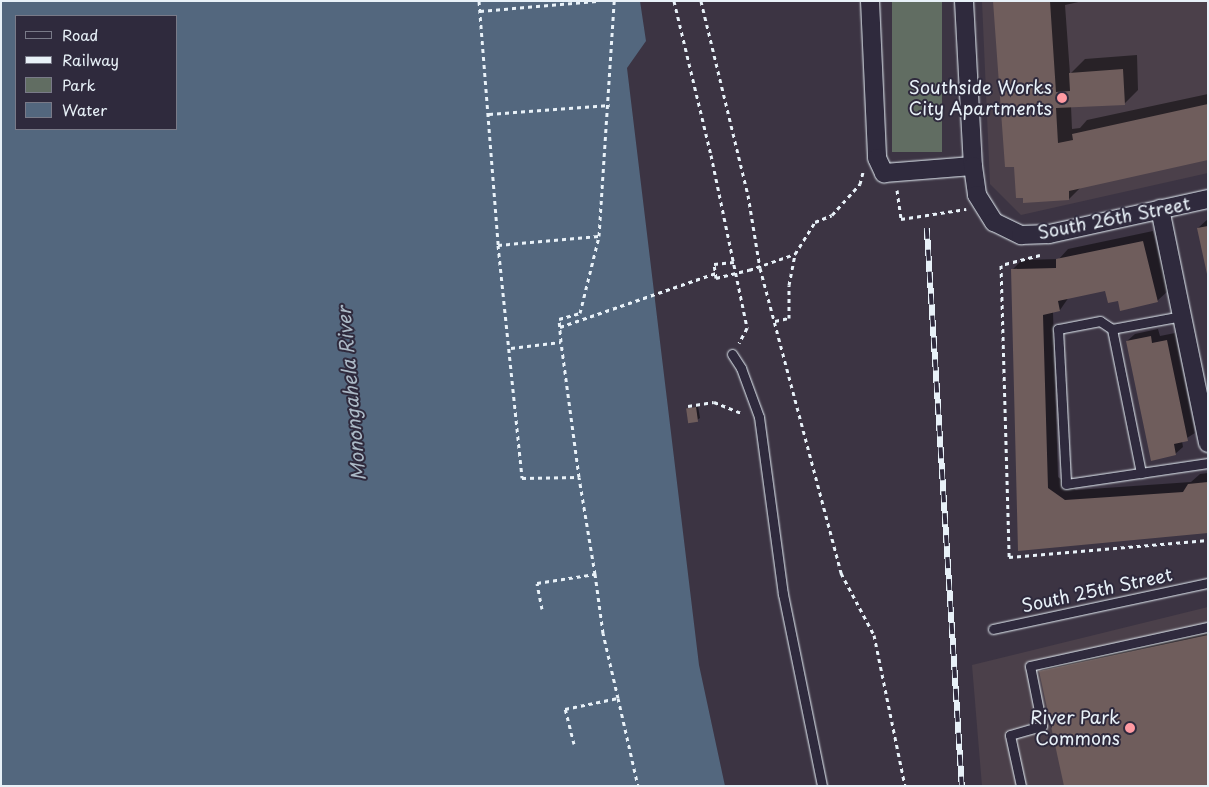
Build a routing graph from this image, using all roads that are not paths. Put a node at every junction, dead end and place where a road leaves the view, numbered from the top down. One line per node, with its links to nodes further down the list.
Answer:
1 (870, 1): 3 (street)
2 (964, 1): 3 (street, South 26th Street)
3 (973, 166): 5 (street, South 26th Street)
4 (1208, 199): 5 (street, South 26th Street)
5 (1160, 209): 6 (street)
6 (1182, 316): 7 (lane); 9 (street)
7 (1112, 329): 11 (lane); 11 (lane)
8 (732, 354): 15 (lane)
9 (1208, 443)
10 (1208, 463): 11 (lane)
11 (1141, 473)
12 (1208, 583): 14 (lane, South 25th Street)
13 (1208, 627): 16 (lane)
14 (993, 629)
15 (822, 786)
16 (1021, 786)

